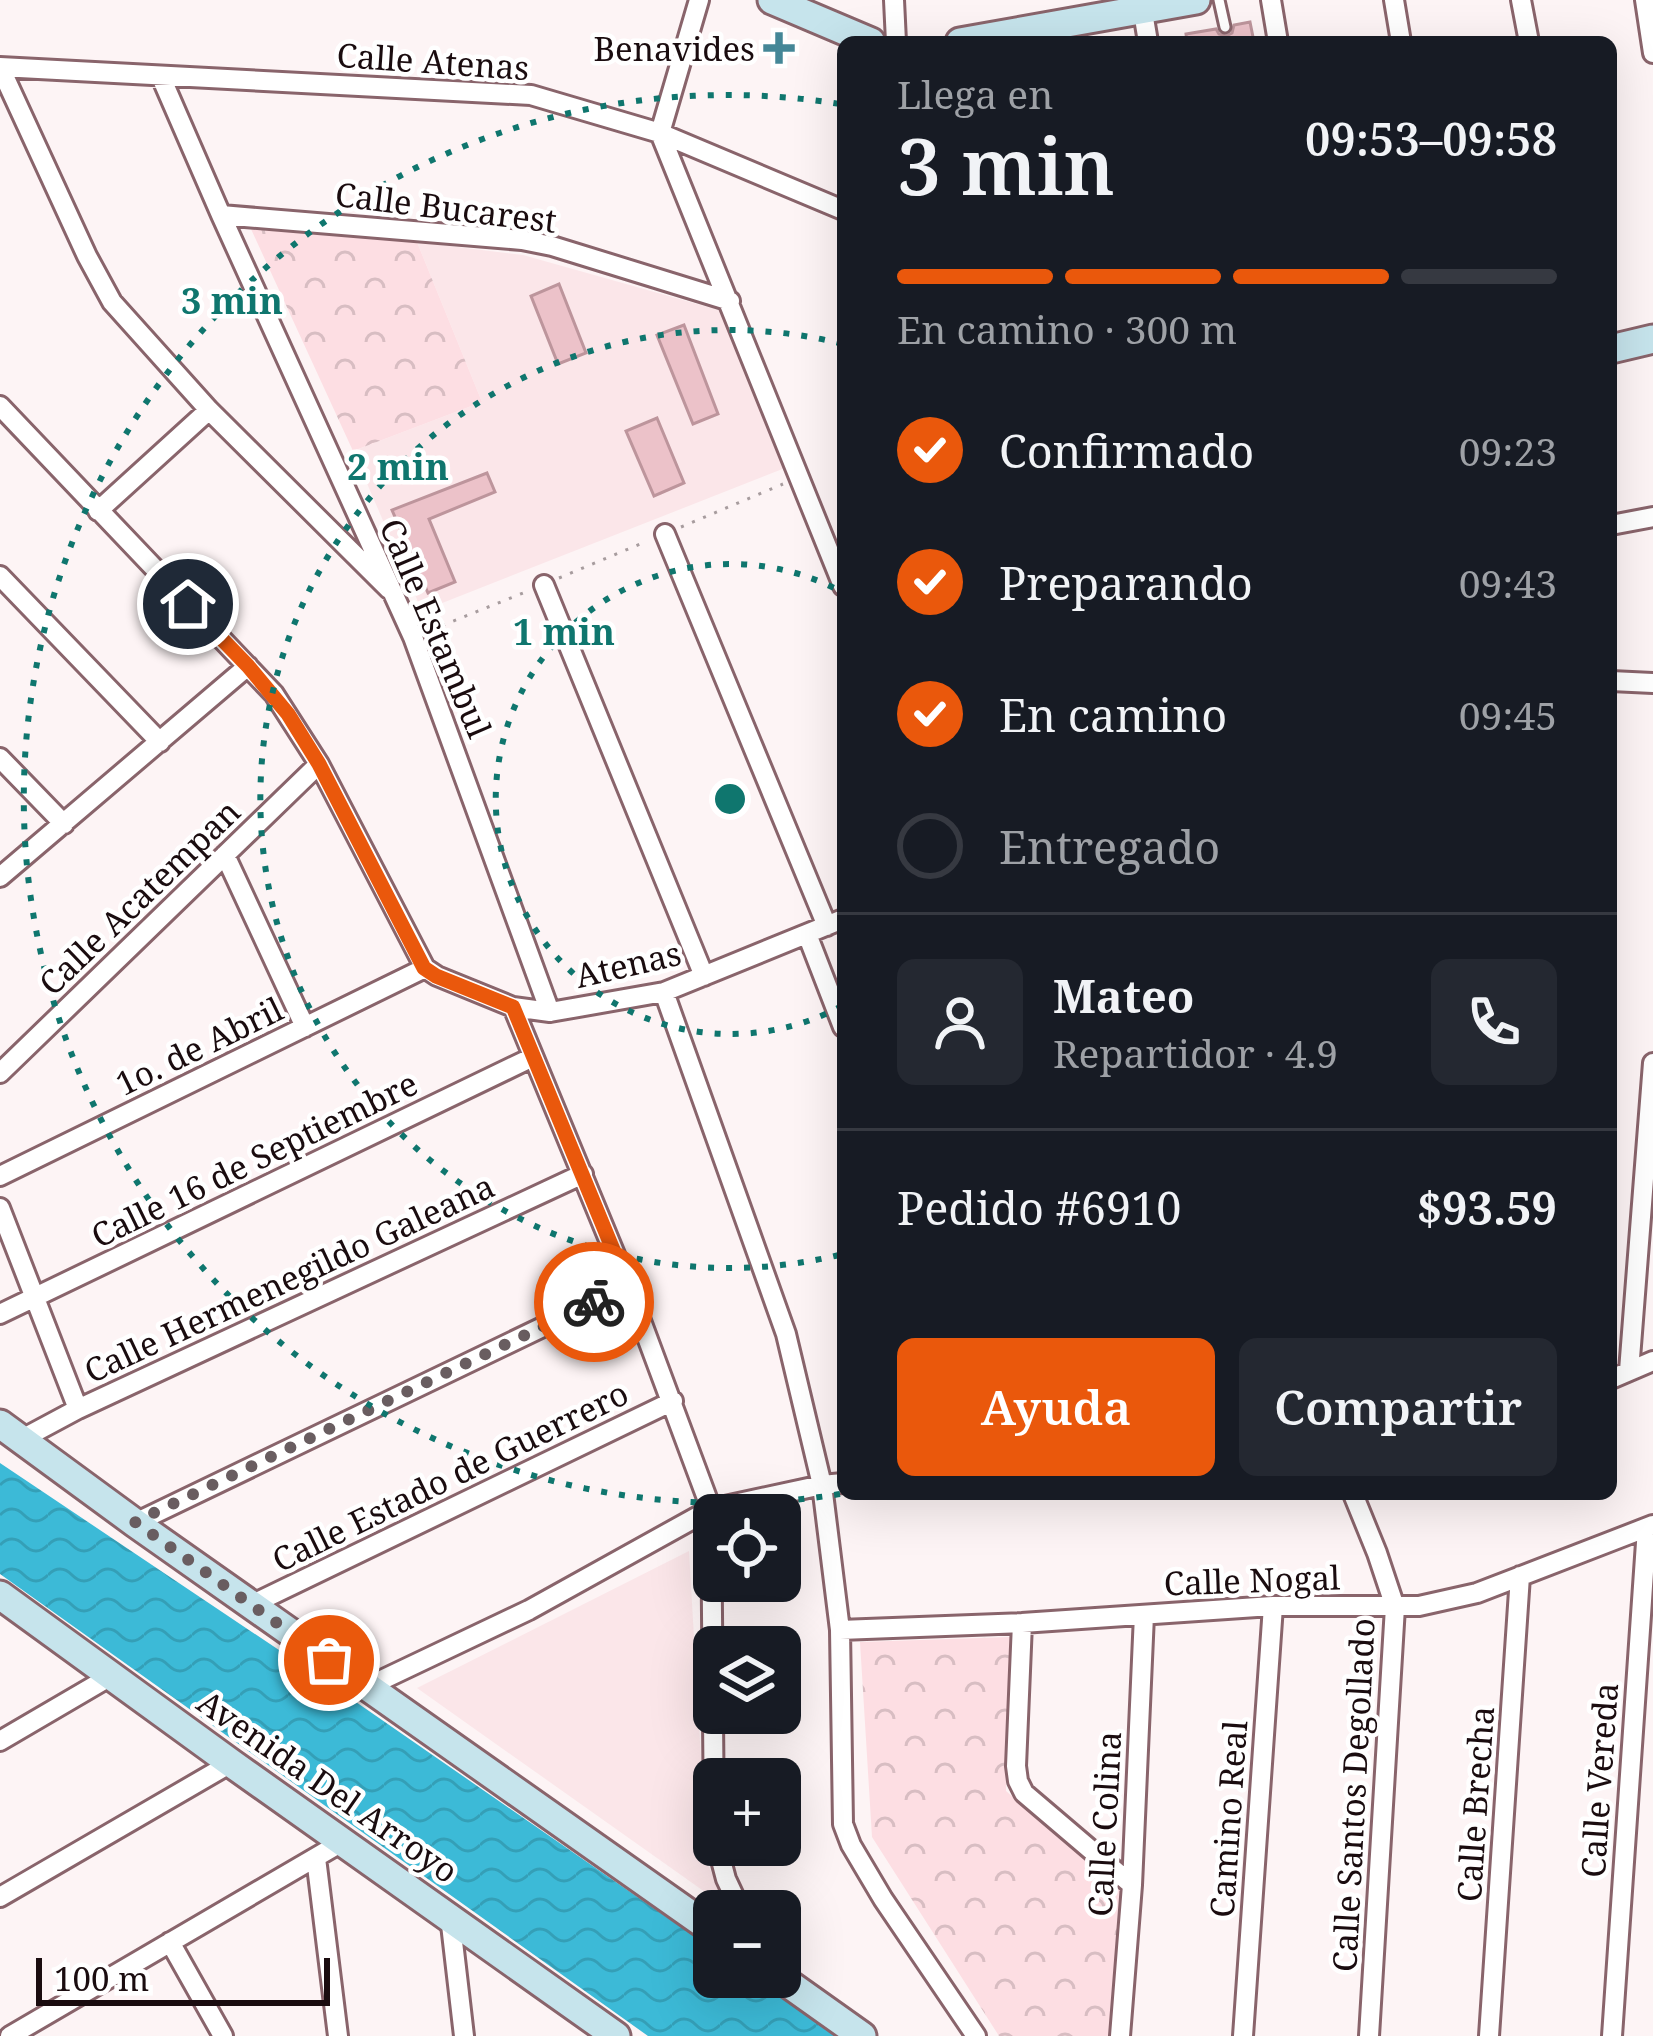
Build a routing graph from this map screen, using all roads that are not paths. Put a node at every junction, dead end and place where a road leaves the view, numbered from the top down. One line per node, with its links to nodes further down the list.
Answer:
1 (699, 0): 22 (street)
2 (773, 0): 12 (street)
3 (894, 0): 13 (street)
4 (1196, 0): 10 (street)
5 (1219, 0): 11 (lane)
6 (1271, 0): 16 (street)
7 (1394, 0): 17 (street)
8 (1521, 0): 18 (street)
9 (1645, 0): 19 (street)
10 (1142, 5): 14 (street); 15 (street)
11 (1225, 27)
12 (857, 36)
13 (896, 36)
14 (990, 36)
15 (1147, 36)
16 (1277, 36)
17 (1400, 36)
18 (1527, 36)
19 (1653, 53)
20 (0, 68): 21 (street, Calle Atenas); 29 (street)
21 (161, 77): 22 (street, Calle Atenas); 24 (street, Calle Estambul)
22 (660, 134): 23 (street, Calle Atenas); 25 (street)
23 (837, 208)
24 (220, 215): 25 (street, Calle Bucarest); 37 (street, Calle Estambul)
25 (730, 301): 34 (street)
26 (1653, 339): 27 (street)
27 (1617, 348)
28 (0, 406): 30 (street)
29 (209, 410): 30 (street); 37 (street)
30 (98, 511): 38 (street)
31 (1653, 517): 32 (street)
32 (1617, 524)
33 (665, 534): 47 (street)
34 (837, 570)
35 (0, 576): 41 (street)
36 (544, 585): 50 (street)
37 (389, 589): 53 (street, Calle Estambul)
38 (248, 666): 41 (street); 43 (street)
39 (1617, 681): 40 (street)
40 (1653, 683)
41 (160, 742): 44 (street)
42 (0, 758): 44 (street)
43 (319, 764): 45 (street, Calle Acatempan); 49 (street)
44 (64, 824): 46 (street)
45 (225, 855): 55 (street); 58 (street, Calle Acatempan)
46 (0, 877)
47 (835, 923): 48 (street, Atenas)
48 (807, 934): 50 (street, Atenas); 54 (street)
49 (424, 968): 52 (street, Atenas); 55 (street, 1o. de Abril)
50 (704, 976): 51 (street, Atenas)
51 (664, 992): 53 (street, Atenas); 71 (street)
52 (513, 1007): 53 (street, Atenas); 56 (street)
53 (550, 1012)
54 (837, 1012)
55 (305, 1027): 60 (street, 1o. de Abril)
56 (533, 1057): 59 (street); 63 (street, Calle 16 de Septiembre)
57 (1653, 1063): 66 (street)
58 (0, 1073)
59 (584, 1174): 62 (street); 68 (street, Calle Hermenegildo Galeana)
60 (0, 1176)
61 (0, 1208): 63 (street)
62 (628, 1286): 67 (street); 76 (street)
63 (33, 1298): 64 (street, Calle 16 de Septiembre); 68 (street)
64 (0, 1314)
65 (1653, 1361): 66 (street)
66 (1620, 1375)
67 (673, 1401): 72 (street); 81 (street, Calle Estado de Guerrero)
68 (78, 1409): 69 (street, Calle Hermenegildo Galeana)
69 (11, 1431): 76 (street)
70 (837, 1484): 71 (street)
71 (821, 1485): 73 (street); 86 (street)
72 (706, 1494)
73 (780, 1494)
74 (1354, 1500): 83 (street, Calle Santos Degollado)
75 (693, 1519): 88 (street)
76 (135, 1522): 81 (street)
77 (1650, 1526): 78 (street, Calle Nogal); 112 (street, Calle Vereda)
78 (1520, 1576): 83 (street, Calle Nogal); 111 (street, Calle Brecha)
79 (0, 1595): 87 (street, Avenida Del Arroyo)
80 (712, 1602): 90 (street)
81 (253, 1604): 88 (street)
82 (1274, 1606): 83 (street, Calle Nogal); 84 (street, Calle Nogal); 109 (street, Camino Real)
83 (1395, 1607): 110 (street, Calle Santos Degollado)
84 (1144, 1615): 85 (street, Calle Nogal); 94 (street, Calle Colina)
85 (1022, 1623): 86 (street, Calle Nogal); 94 (street)
86 (840, 1630): 107 (street)
87 (111, 1676): 89 (street); 91 (street, Avenida Del Arroyo)
88 (367, 1687): 97 (street)
89 (0, 1741)
90 (713, 1758)
91 (231, 1763): 92 (street, Avenida Del Arroyo); 95 (street)
92 (342, 1842): 93 (street); 96 (street, Avenida Del Arroyo)
93 (316, 1858): 98 (street); 103 (street)
94 (1132, 1886): 108 (street, Calle Colina)
95 (0, 1897)
96 (450, 1916): 100 (street, Avenida Del Arroyo); 104 (street)
97 (693, 1916)
98 (170, 1942): 101 (street); 102 (street)
99 (801, 1993): 106 (street)
100 (586, 2025): 105 (street, Avenida Del Arroyo)
101 (10, 2036)
102 (223, 2036)
103 (338, 2036)
104 (464, 2036)
105 (616, 2036)
106 (862, 2036)
107 (976, 2036)
108 (1120, 2036)
109 (1243, 2036)
110 (1369, 2036)
111 (1490, 2036)
112 (1612, 2036)

